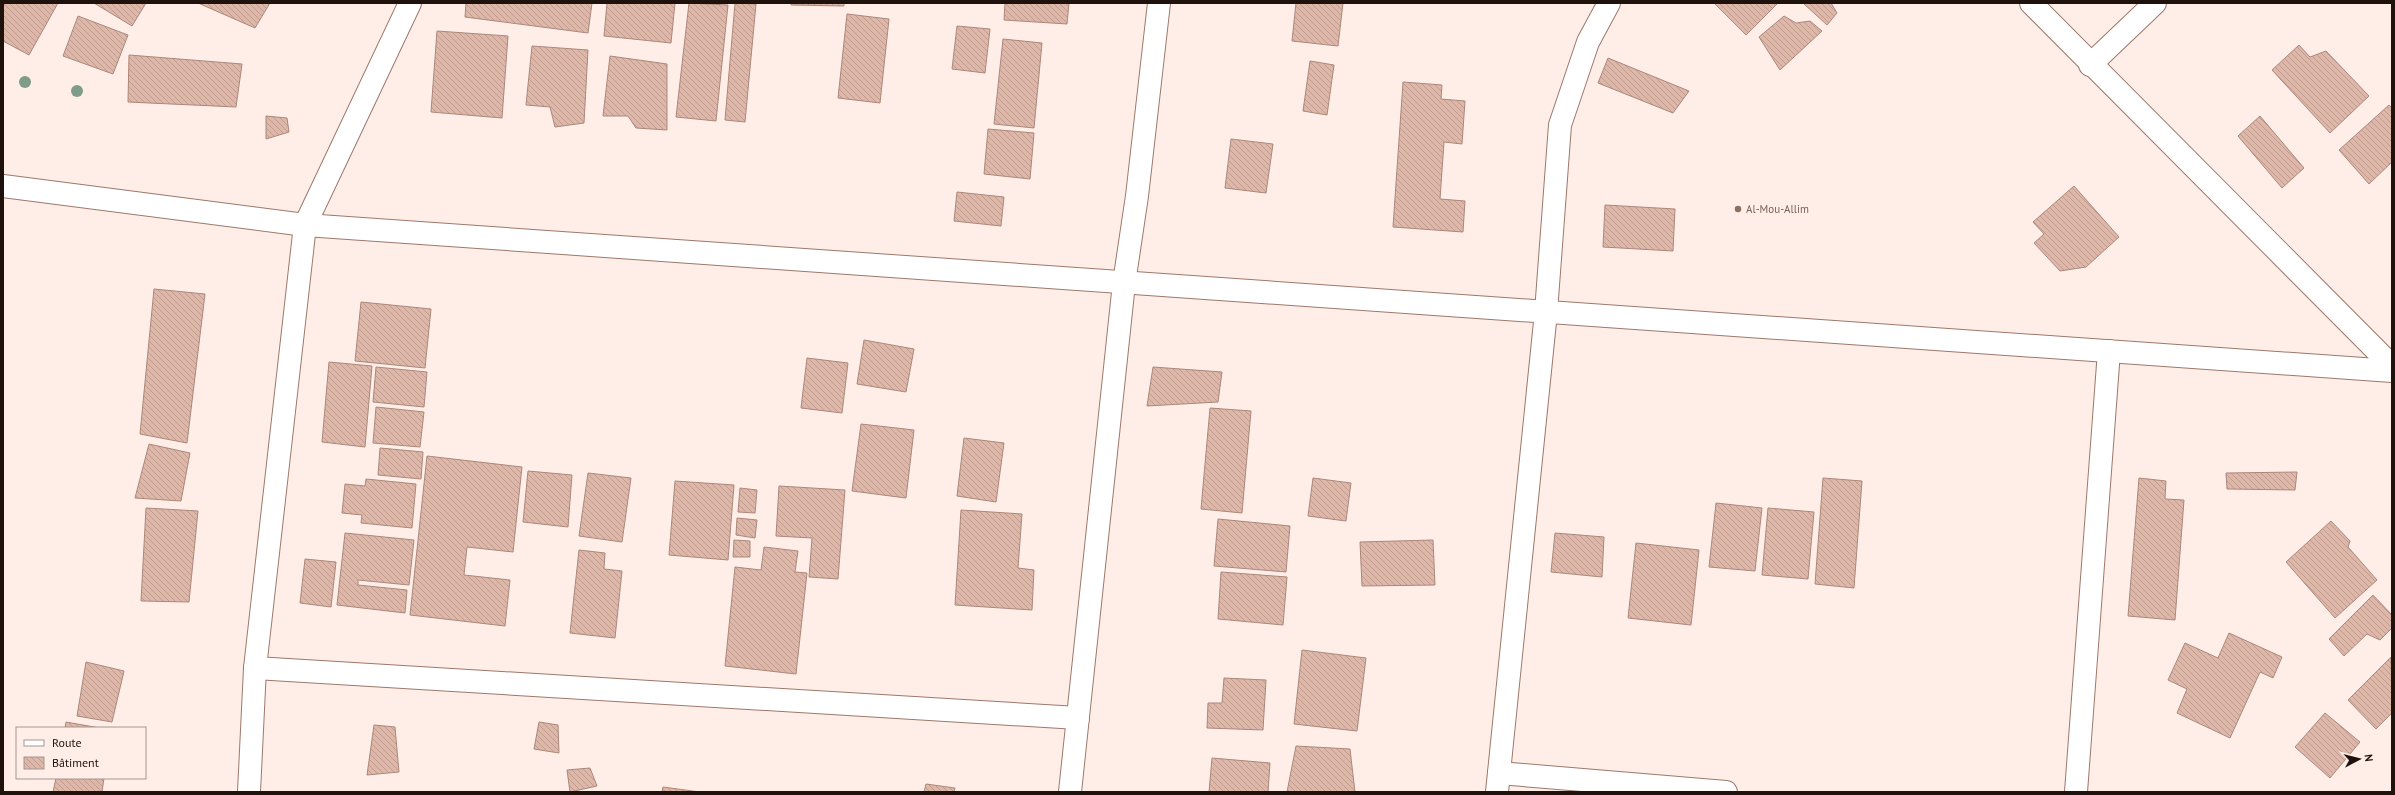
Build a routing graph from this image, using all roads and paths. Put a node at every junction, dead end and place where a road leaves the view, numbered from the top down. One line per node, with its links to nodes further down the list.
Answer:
1 (410, 3): 8 (street)
2 (1159, 3): 9 (street)
3 (1609, 3): 10 (street)
4 (2031, 3): 6 (street)
5 (2154, 3): 6 (street)
6 (2090, 65): 12 (street)
7 (3, 186): 8 (street)
8 (305, 225): 9 (street); 14 (street)
9 (1124, 283): 10 (street); 15 (street)
10 (1546, 312): 11 (street); 16 (street)
11 (2109, 352): 13 (street); 20 (street)
12 (2392, 366)
13 (2392, 371)
14 (255, 668): 15 (street); 17 (street)
15 (1078, 718): 18 (street)
16 (1498, 783): 19 (street)
17 (249, 792)
18 (1070, 792)
19 (1726, 792)
20 (2076, 792)

